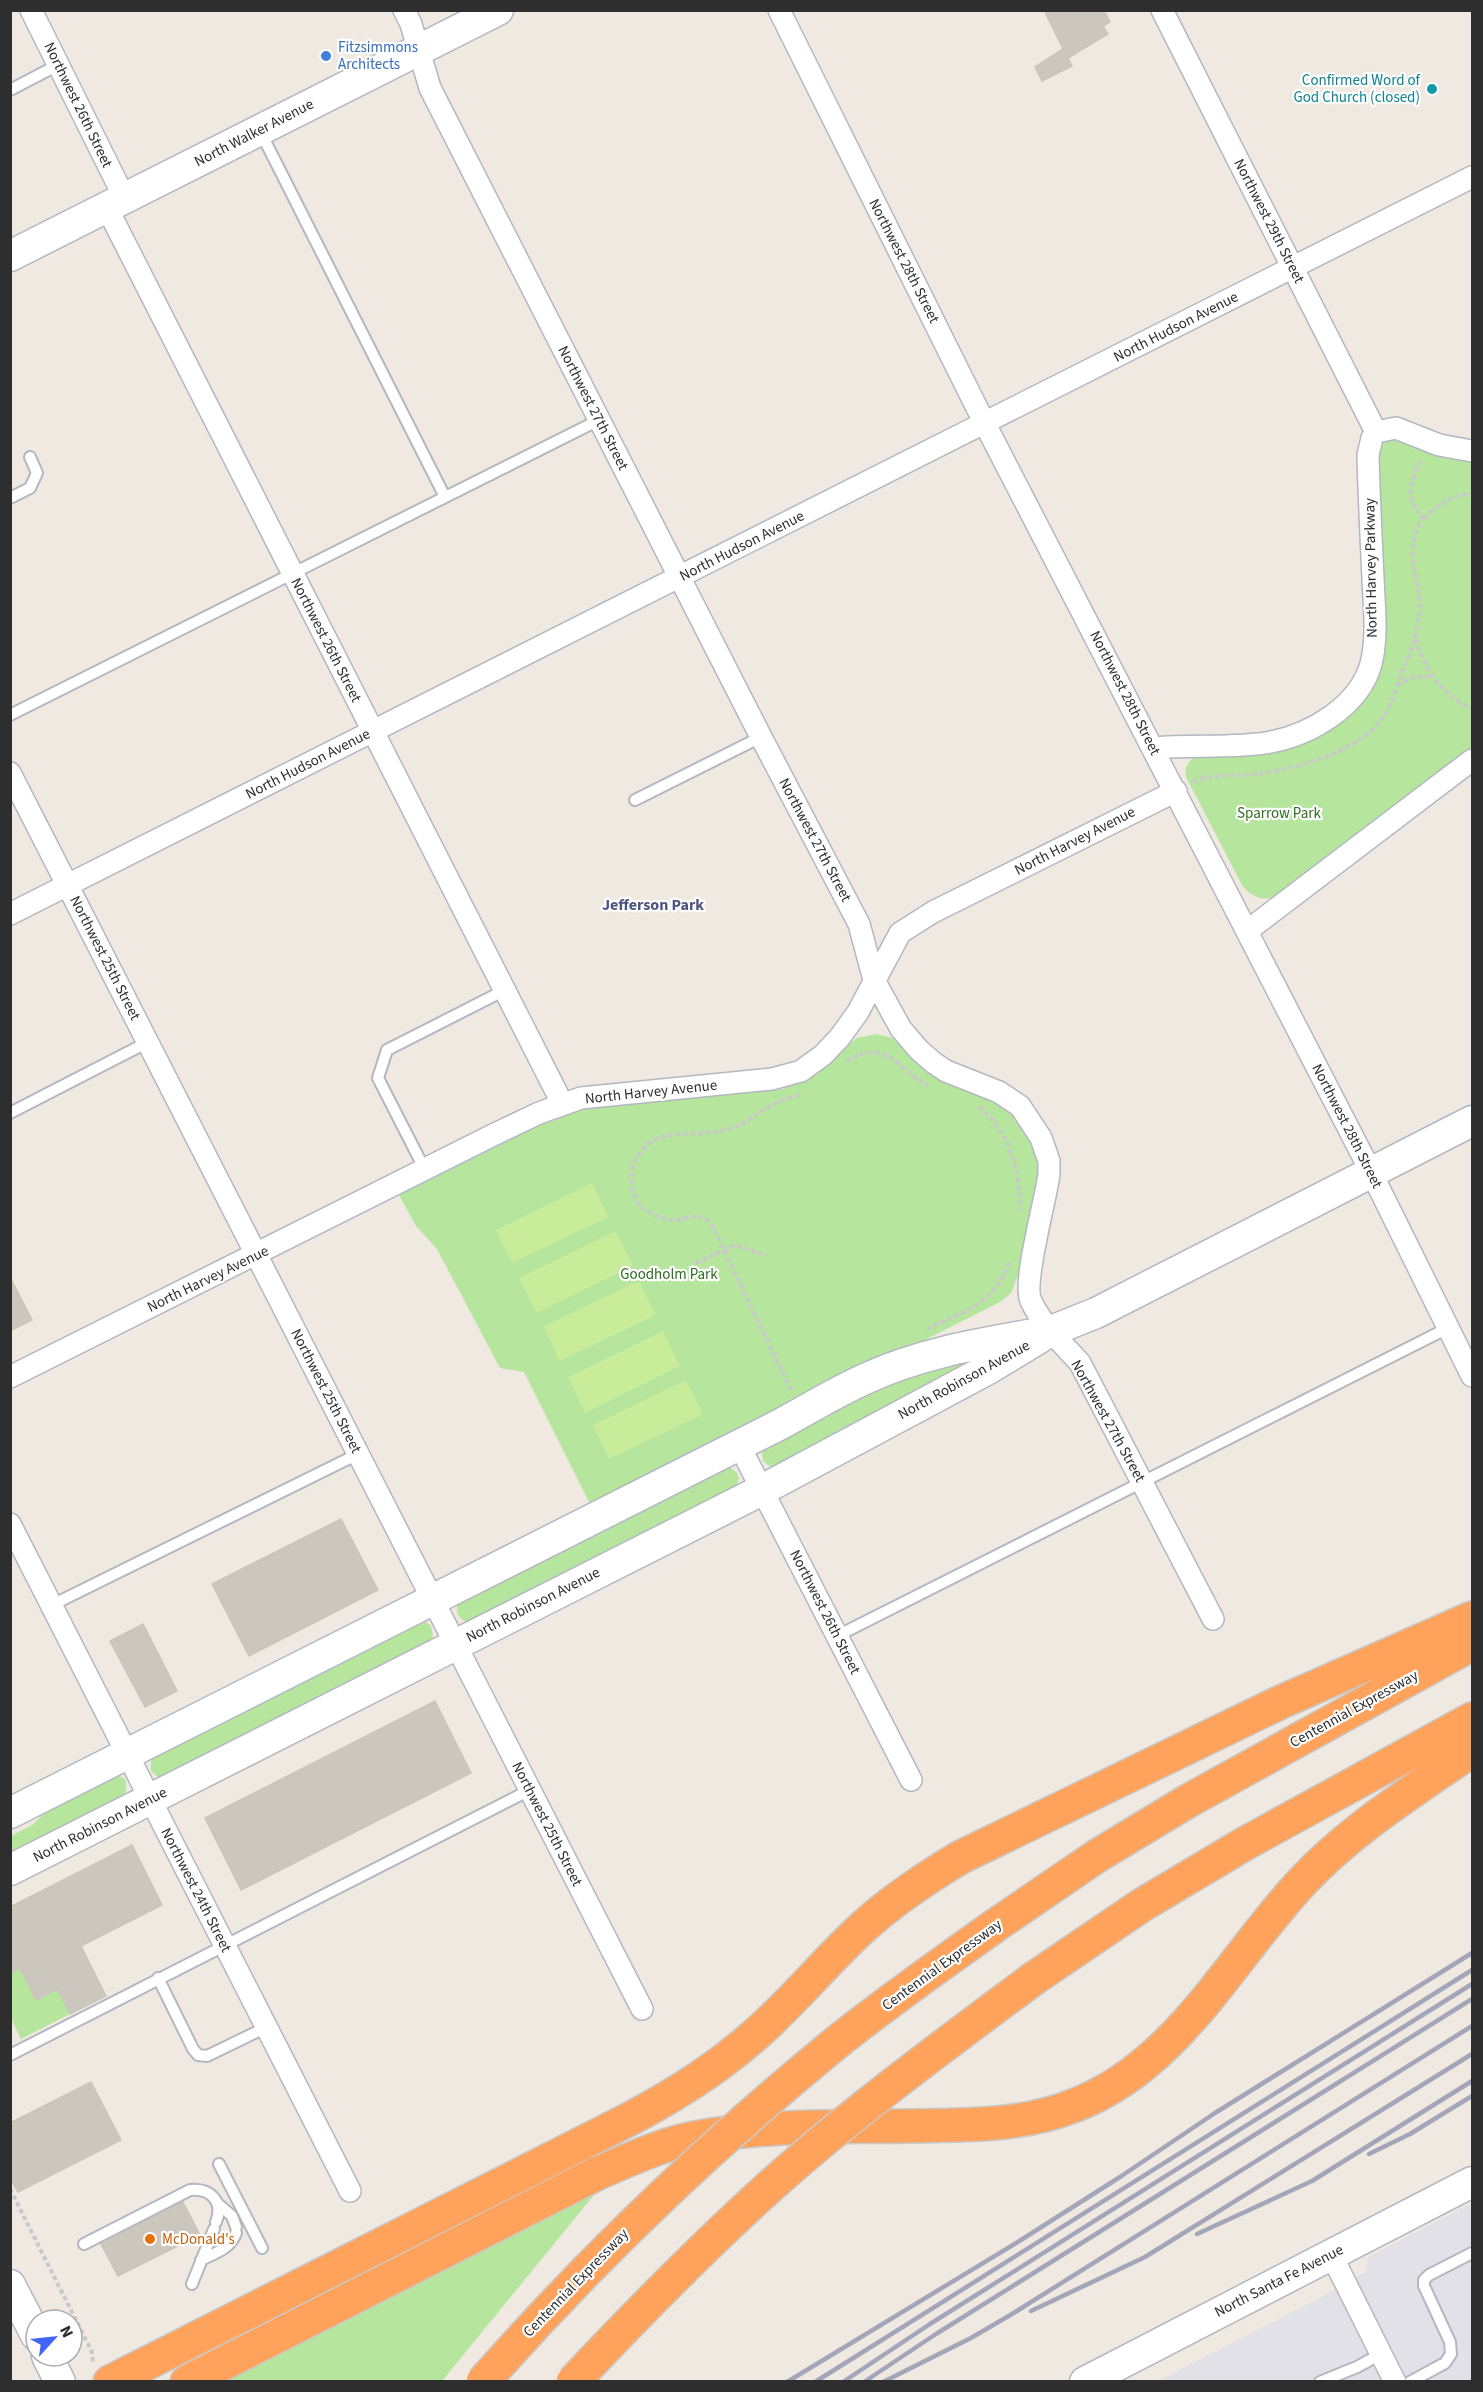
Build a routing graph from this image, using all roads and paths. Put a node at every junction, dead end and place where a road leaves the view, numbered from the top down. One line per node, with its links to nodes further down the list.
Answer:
1 (31, 10): 7 (street, Northwest 26th Street)
2 (404, 10): 6 (street, Northwest 27th Street)
3 (498, 10): 6 (street, North Walker Avenue)
4 (779, 10): 15 (street, Northwest 28th Street)
5 (1162, 10): 13 (street, Northwest 29th Street)
6 (419, 50): 9 (street, North Walker Avenue); 14 (street, Northwest 27th Street)
7 (58, 65): 8 (lane); 11 (street, Northwest 26th Street)
8 (10, 90)
9 (260, 130): 11 (street, North Walker Avenue); 20 (lane)
10 (1473, 177): 13 (street, North Hudson Avenue)
11 (116, 203): 12 (street, North Walker Avenue); 23 (street, Northwest 26th Street)
12 (10, 256)
13 (1293, 268): 15 (street, North Hudson Avenue); 16 (street, Northwest 29th Street)
14 (599, 420): 20 (lane); 24 (street, Northwest 27th Street)
15 (985, 424): 24 (street, North Hudson Avenue); 32 (street, Northwest 28th Street)
16 (1376, 432): 17 (street); 32 (street, North Harvey Parkway)
17 (1473, 451)
18 (30, 457): 21 (lane)
19 (1473, 494): 22 (path)
20 (445, 497): 23 (lane)
21 (10, 498)
22 (1424, 518)
23 (293, 574): 29 (lane); 30 (street, Northwest 26th Street)
24 (679, 578): 30 (street, North Hudson Avenue); 31 (street, Northwest 27th Street)
25 (1416, 638): 26 (path)
26 (1433, 677): 27 (path); 28 (path)
27 (1397, 685)
28 (1473, 709)
29 (10, 715)
30 (373, 731): 37 (street, North Hudson Avenue); 41 (street, Northwest 26th Street)
31 (760, 737): 36 (lane); 40 (street, Northwest 27th Street)
32 (1154, 748): 35 (street, Northwest 28th Street)
33 (1473, 760): 39 (street)
34 (10, 773): 37 (street, Northwest 25th Street)
35 (1176, 791): 39 (street, Northwest 28th Street); 40 (street, North Harvey Avenue)
36 (634, 800)
37 (67, 885): 38 (street, North Hudson Avenue); 42 (street, Northwest 25th Street)
38 (10, 914)
39 (1246, 931): 51 (street, Northwest 28th Street)
40 (874, 980): 46 (street, North Harvey Avenue); 59 (street, Northwest 27th Street)
41 (505, 990): 46 (street, Northwest 26th Street); 50 (lane)
42 (148, 1042): 48 (lane); 55 (street, Northwest 25th Street)
43 (842, 1065): 44 (path)
44 (930, 1087)
45 (808, 1091): 53 (path)
46 (562, 1103): 50 (street, North Harvey Avenue)
47 (978, 1106): 52 (path)
48 (10, 1113)
49 (1473, 1121): 51 (street, North Robinson Avenue)
50 (425, 1170): 55 (street, North Harvey Avenue)
51 (1371, 1172): 58 (street, Northwest 28th Street); 59 (street, North Robinson Avenue)
52 (1020, 1218)
53 (723, 1250): 56 (path); 57 (path); 63 (path)
54 (1013, 1253): 60 (path)
55 (257, 1255): 62 (street, North Harvey Avenue); 65 (street, Northwest 25th Street)
56 (767, 1256)
57 (696, 1263)
58 (1448, 1328): 61 (street, Northwest 28th Street); 66 (lane)
59 (1051, 1331): 64 (street, North Robinson Avenue); 66 (street, Northwest 27th Street); 67 (street, North Robinson Avenue)
60 (918, 1334)
61 (1473, 1376)
62 (10, 1377)
63 (790, 1388)
64 (739, 1445): 67 (street, Northwest 26th Street); 69 (street, North Robinson Avenue)
65 (358, 1454): 69 (street, Northwest 25th Street); 70 (lane)
66 (1142, 1483): 72 (street, Northwest 27th Street); 73 (lane)
67 (762, 1490): 73 (street, Northwest 26th Street); 74 (street, North Robinson Avenue)
68 (10, 1524): 70 (street, Northwest 24th Street)
69 (432, 1599): 74 (street, Northwest 25th Street); 78 (street, North Robinson Avenue)
70 (52, 1605): 78 (street, Northwest 24th Street)
71 (1473, 1618): 104 (highway)
72 (1213, 1619)
73 (837, 1636): 79 (street, Northwest 26th Street)
74 (456, 1644): 80 (street, Northwest 25th Street); 81 (street, North Robinson Avenue)
75 (1473, 1644): 107 (highway, Centennial Expressway, bridge)
76 (1473, 1719): 108 (highway, bridge)
77 (1473, 1750): 105 (highway)
78 (128, 1754): 81 (street, Northwest 24th Street); 82 (street, North Robinson Avenue)
79 (911, 1780)
80 (530, 1790): 84 (lane); 86 (street, Northwest 25th Street)
81 (150, 1799): 83 (street, North Robinson Avenue); 84 (street, Northwest 24th Street)
82 (10, 1813)
83 (10, 1870)
84 (225, 1944): 85 (lane); 87 (street, Northwest 24th Street)
85 (158, 1978): 87 (lane); 88 (lane)
86 (642, 2009)
87 (267, 2027): 92 (street, Northwest 24th Street)
88 (10, 2055)
89 (219, 2164): 95 (lane)
90 (1473, 2182): 97 (street, North Santa Fe Avenue)
91 (10, 2190): 104 (path)
92 (350, 2191)
93 (218, 2204): 94 (lane); 98 (lane); 98 (lane)
94 (84, 2244)
95 (262, 2248)
96 (1473, 2253): 112 (lane)
97 (1331, 2254): 102 (street); 109 (street, North Santa Fe Avenue)
98 (201, 2260): 99 (lane)
99 (192, 2284)
100 (10, 2285): 101 (street)
101 (24, 2312)
102 (1381, 2354): 110 (lane); 111 (street)
103 (53, 2368): 106 (street)
104 (101, 2373)
105 (192, 2380)
106 (60, 2382)
107 (483, 2382)
108 (573, 2382)
109 (1085, 2382)
110 (1320, 2382)
111 (1395, 2382)
112 (1410, 2382)

